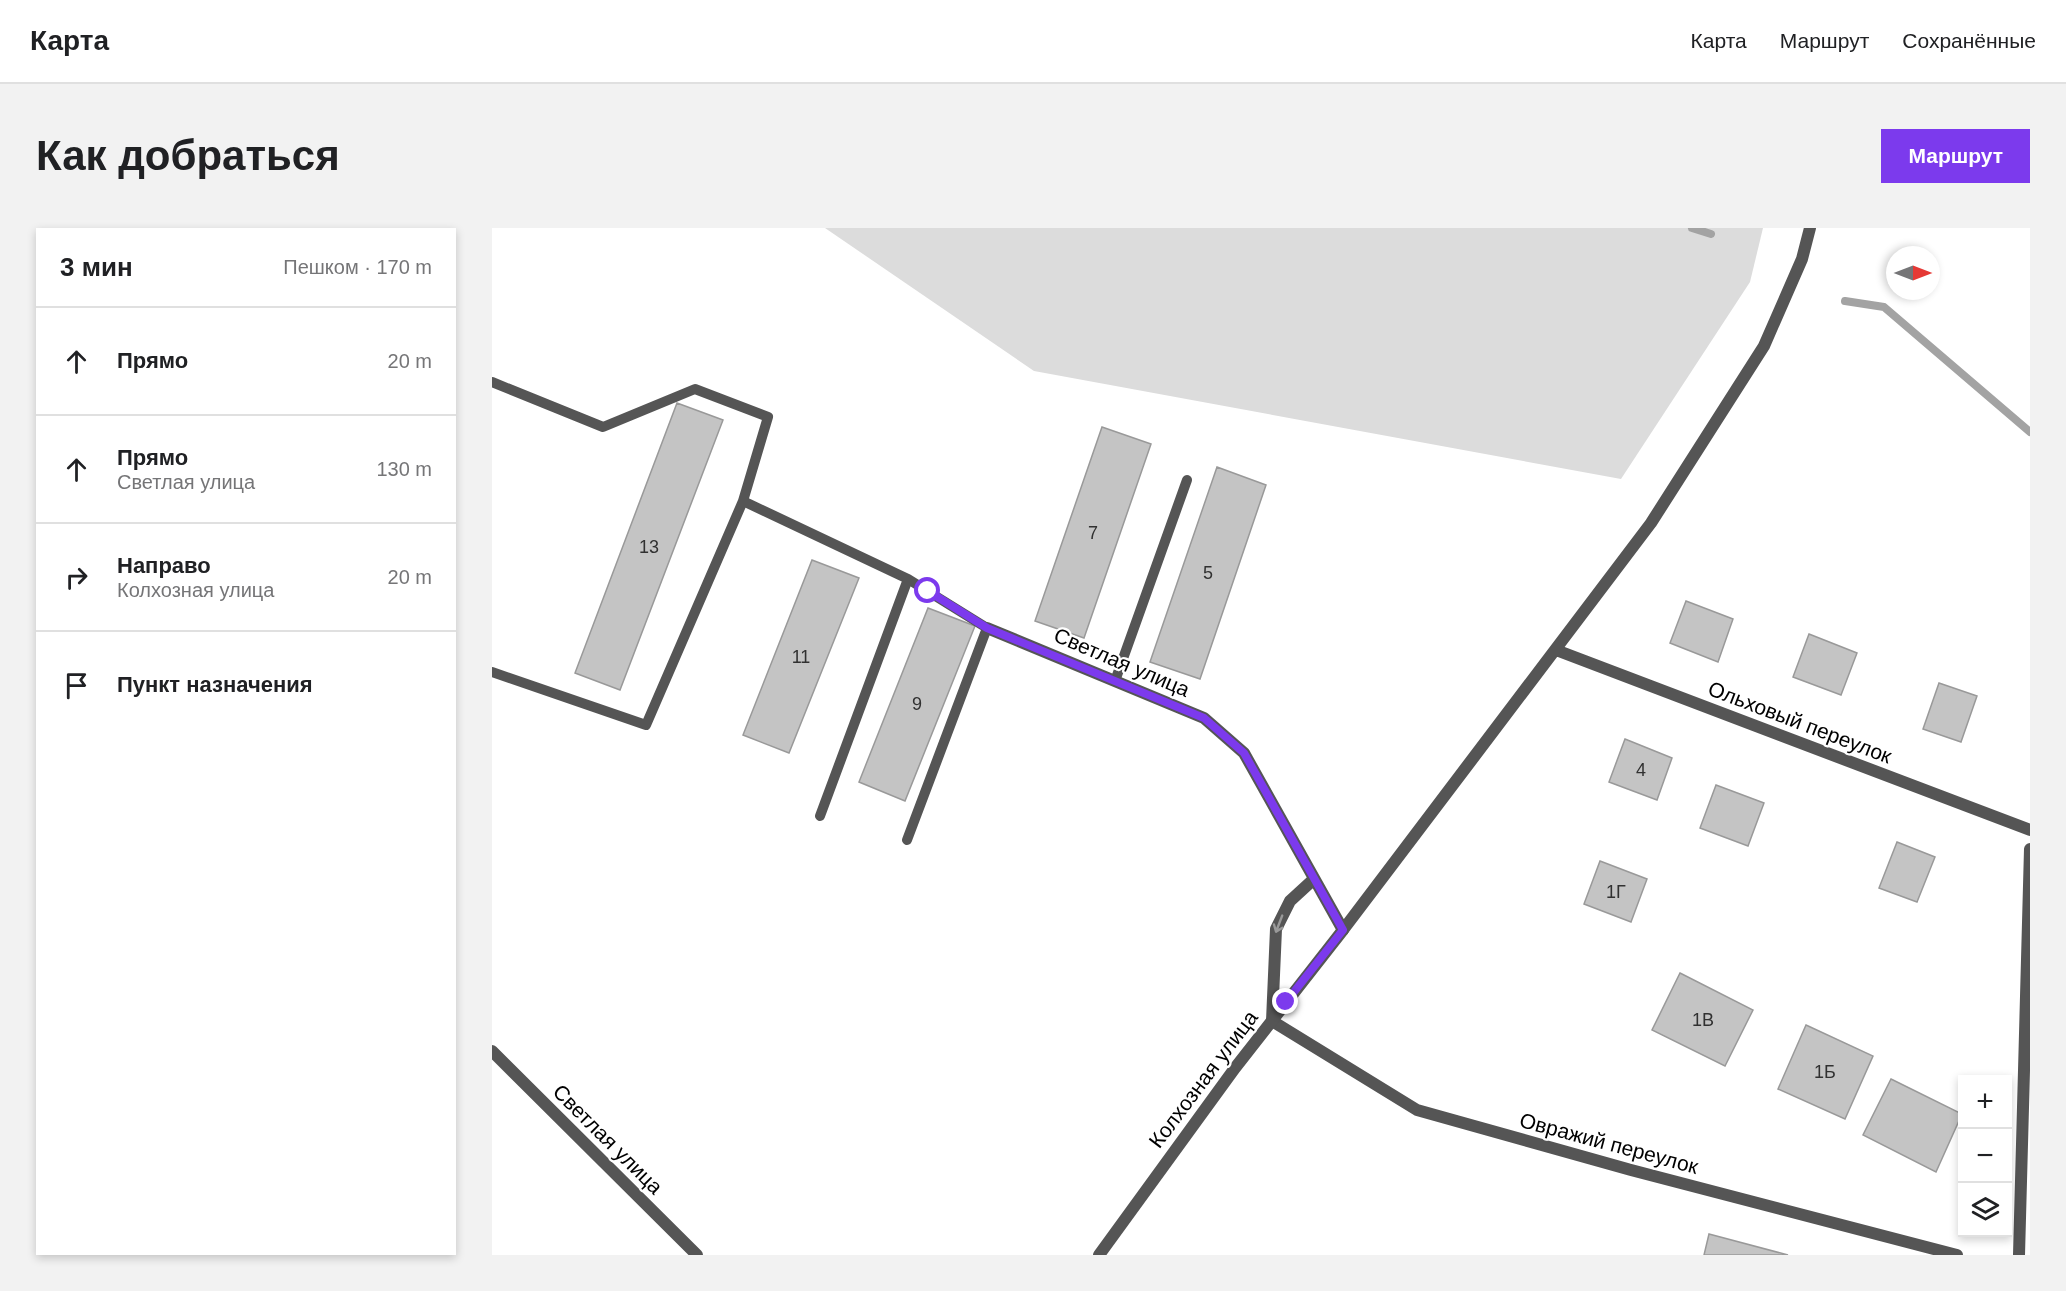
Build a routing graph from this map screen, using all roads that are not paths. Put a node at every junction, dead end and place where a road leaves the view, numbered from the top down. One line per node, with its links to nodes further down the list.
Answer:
1 (1810, 228): 7 (street, Колхозная улица)
2 (492, 382): 4 (lane)
3 (1187, 480): 9 (lane)
4 (743, 501): 5 (lane); 8 (lane)
5 (908, 579): 6 (lane); 10 (lane)
6 (987, 628): 9 (street, Светлая улица); 12 (lane)
7 (1556, 650): 11 (street, Ольховый переулок); 15 (street, Колхозная улица)
8 (492, 672)
9 (1114, 681): 14 (street, Светлая улица)
10 (820, 816)
11 (2030, 830)
12 (907, 840)
13 (2030, 849): 21 (street)
14 (1314, 879): 15 (street, Светлая улица); 16 (street, one-way to 16)
15 (1343, 930): 16 (street, Колхозная улица)
16 (1272, 1021): 19 (street, Колхозная улица); 20 (street, Овражий переулок)
17 (492, 1051): 18 (street, Светлая улица)
18 (697, 1255)
19 (1099, 1255)
20 (1957, 1255)
21 (2019, 1255)

